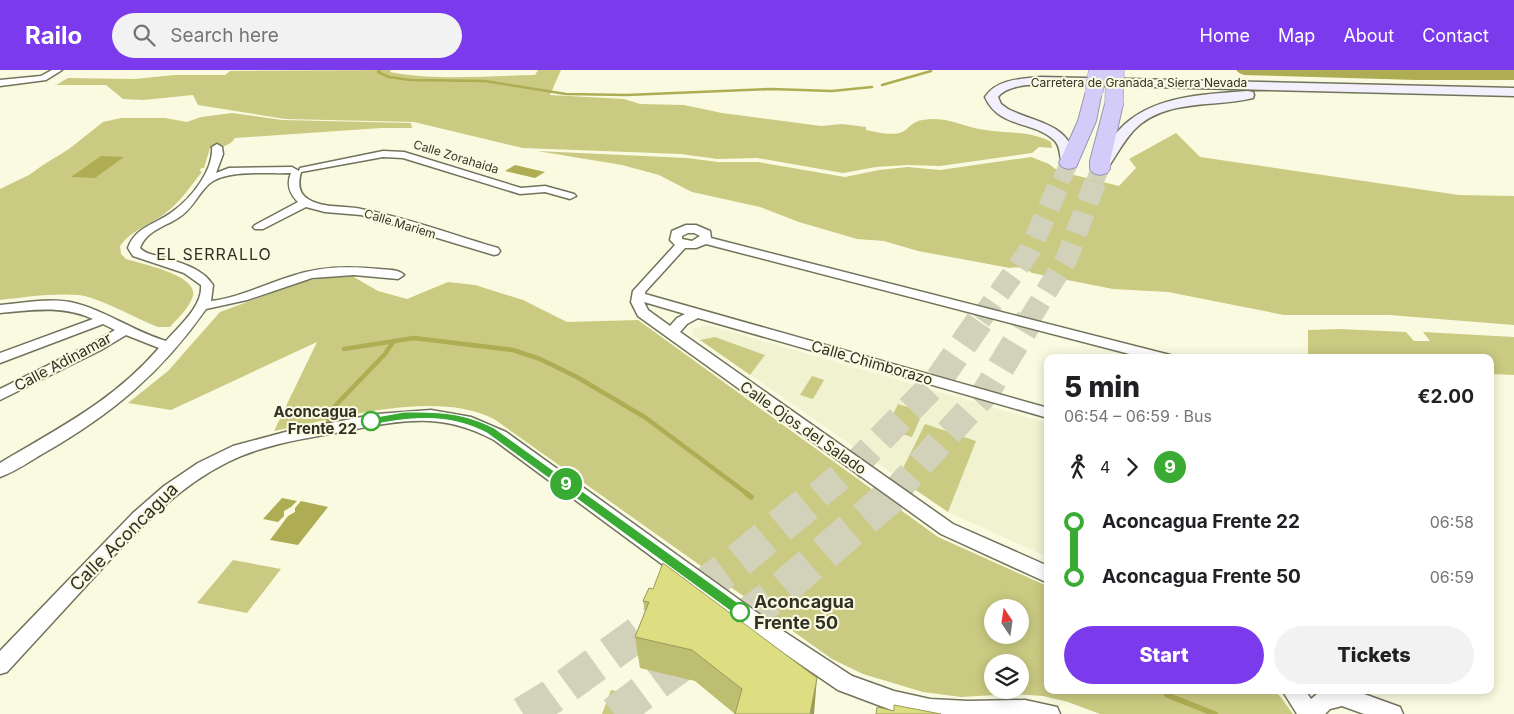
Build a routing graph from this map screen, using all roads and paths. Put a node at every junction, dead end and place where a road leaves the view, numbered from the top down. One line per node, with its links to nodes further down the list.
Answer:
1 (58, 70): 4 (street)
2 (1098, 70): 8 (highway, bridge)
3 (1115, 70): 10 (highway, bridge)
4 (1, 77)
5 (1404, 89): 6 (main road, Carretera de Granada a Sierra Nevada); 8 (main road, Carretera de Granada a Sierra Nevada); 10 (main road, Carretera de Granada a Sierra Nevada)
6 (1514, 92)
7 (217, 147): 9 (street)
8 (1069, 163)
9 (213, 168): 11 (street, Calle Zorahaida); 13 (street)
10 (1100, 170)
11 (229, 171): 12 (street, Calle Zorahaida); 13 (street, Calle Zorahaida)
12 (297, 171): 14 (street, Calle Zorahaida); 15 (street)
13 (204, 182): 20 (street)
14 (570, 196)
15 (306, 203): 16 (street); 17 (street, Calle Mariem)
16 (259, 227)
17 (494, 251)
18 (398, 275): 20 (street)
19 (637, 298): 22 (street, Calle Chimborazo); 25 (street, Calle Ojos del Salado); 27 (street)
20 (201, 306): 26 (street)
21 (0, 309): 23 (street)
22 (698, 313): 25 (street); 30 (street, Calle Chimborazo)
23 (104, 318): 24 (street); 28 (street)
24 (126, 329): 26 (street); 29 (street, Calle Adinamar)
25 (671, 334): 32 (street, Calle Ojos del Salado)
26 (170, 347): 31 (street)
27 (1149, 354)
28 (0, 358)
29 (0, 395)
30 (1044, 411)
31 (0, 471)
32 (1044, 573)
33 (0, 665): 37 (street, Calle Aconcagua)
34 (1295, 694): 38 (street)
35 (1333, 694): 38 (street)
36 (1337, 694): 39 (street)
37 (1049, 714)
38 (1310, 714)
39 (1392, 714)

